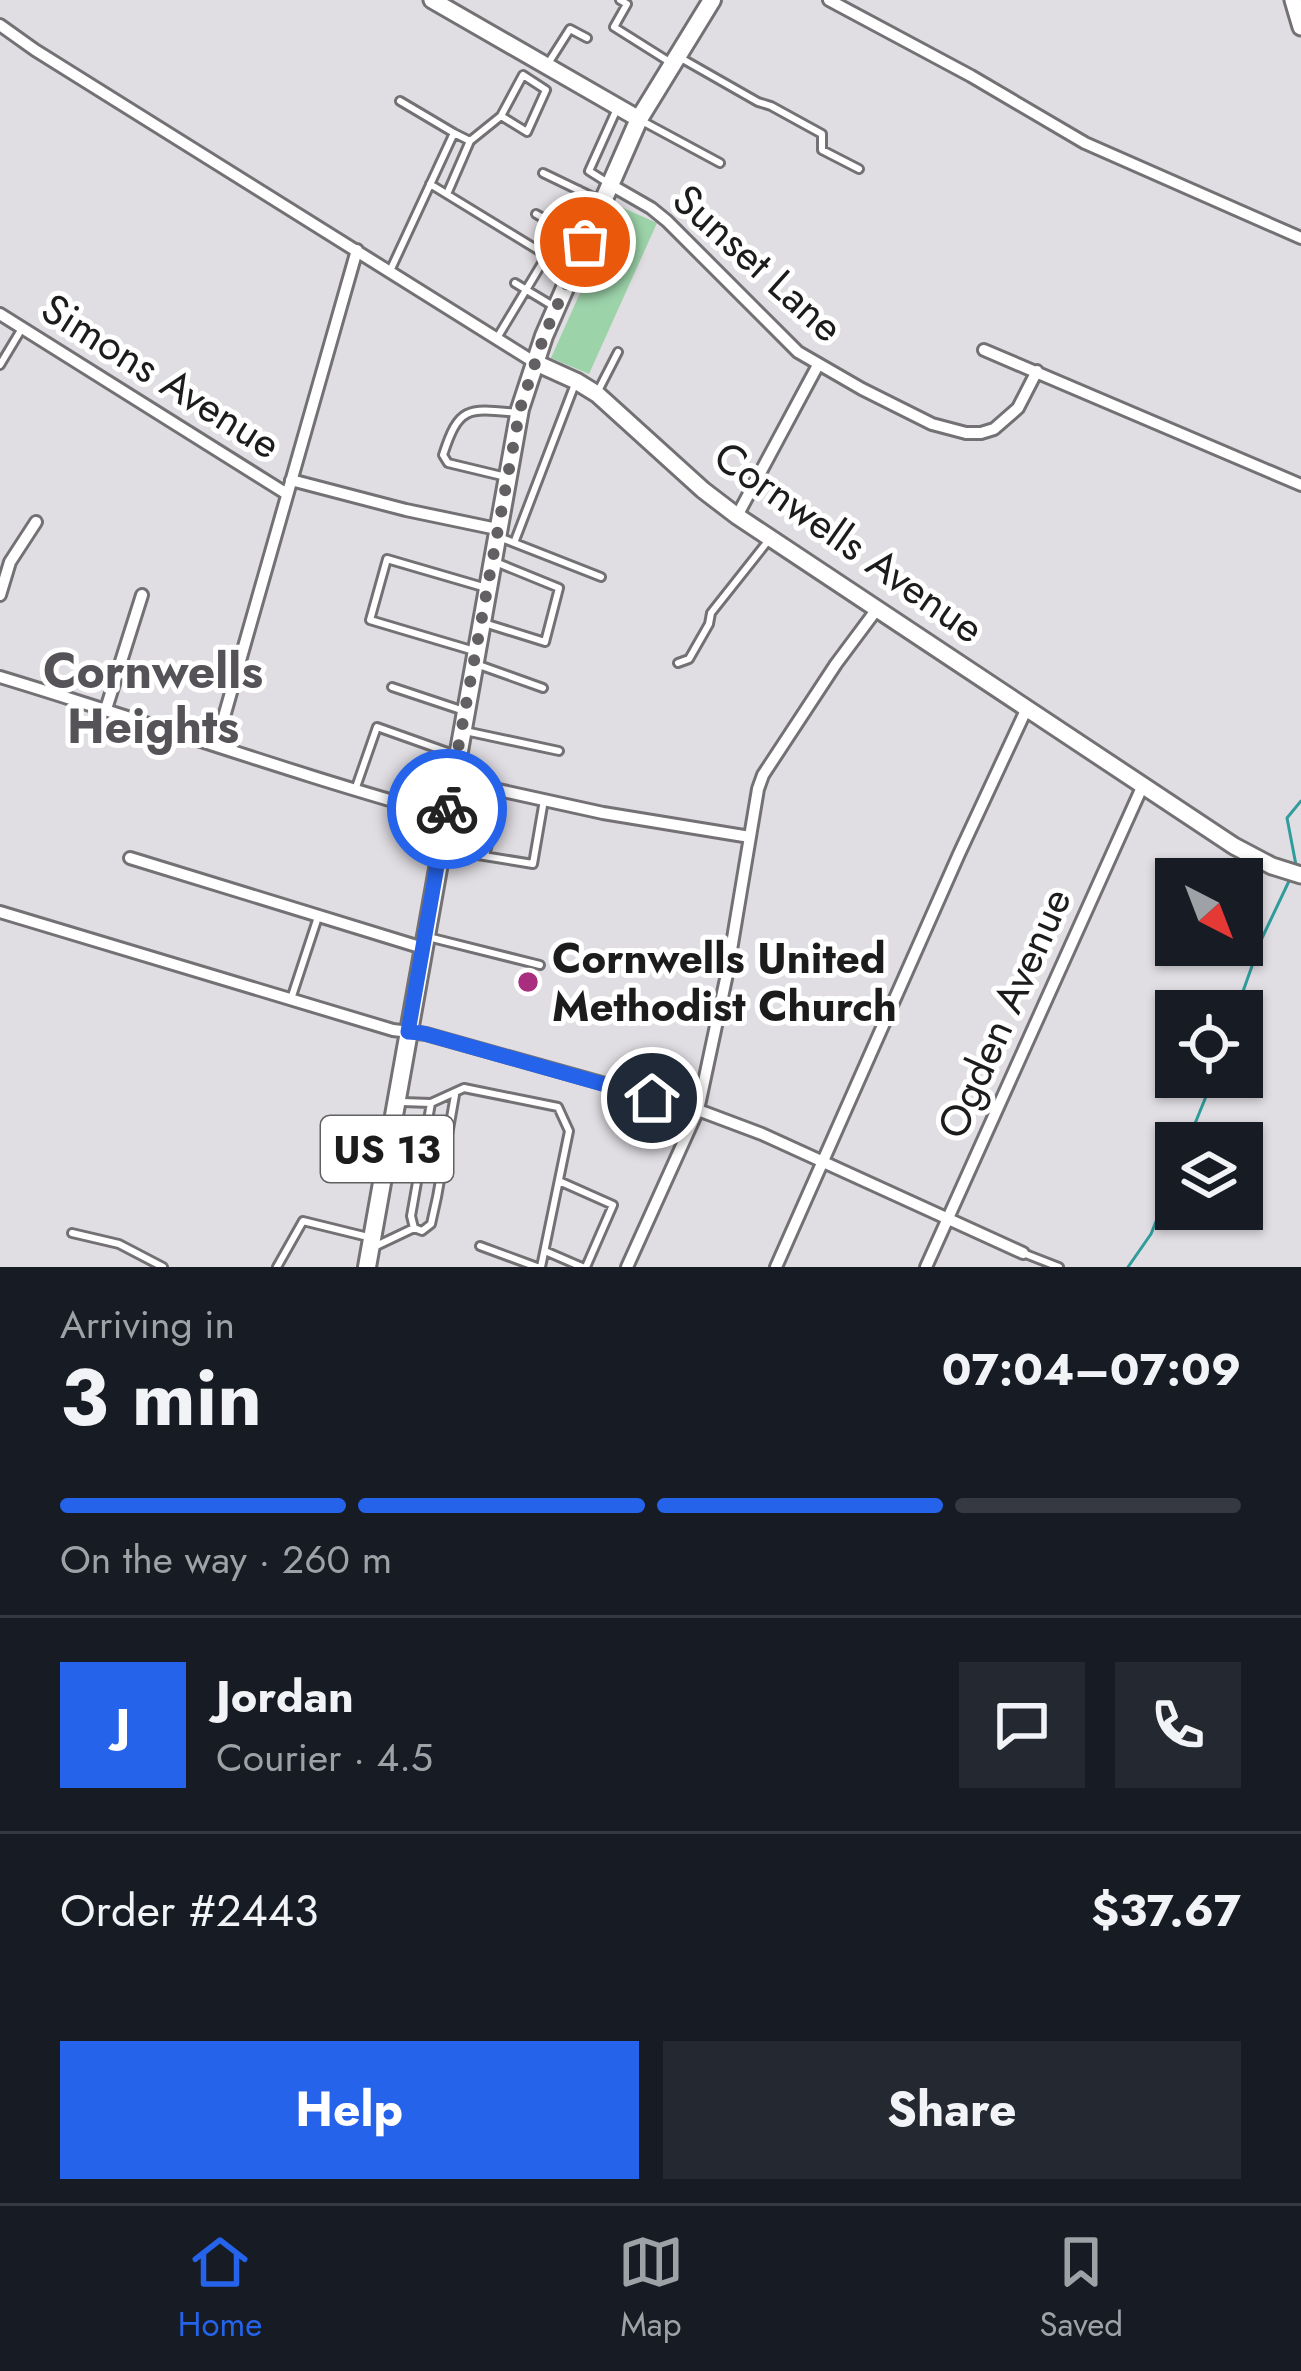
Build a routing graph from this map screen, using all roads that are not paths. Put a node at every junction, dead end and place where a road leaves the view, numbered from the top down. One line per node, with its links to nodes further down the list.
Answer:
1 (432, 0): 6 (street)
2 (620, 0): 10 (lane)
3 (829, 0): 27 (street)
4 (1293, 0): 8 (street)
5 (706, 2): 10 (main road, US 13)
6 (459, 8): 11 (street)
7 (0, 25): 29 (street, Cornwells Avenue)
8 (1301, 26)
9 (587, 38): 11 (lane)
10 (674, 59): 15 (main road, US 13); 19 (lane)
11 (547, 65): 13 (street)
12 (400, 100): 16 (lane)
13 (617, 107): 15 (street); 23 (lane)
14 (501, 116): 14 (lane); 17 (lane)
15 (638, 119): 18 (lane); 23 (main road, US 13)
16 (454, 133): 17 (lane); 21 (lane)
17 (470, 141): 24 (lane)
18 (719, 163)
19 (859, 169)
20 (543, 173): 22 (lane)
21 (430, 184): 24 (lane); 31 (lane)
22 (579, 190): 23 (lane); 26 (lane)
23 (607, 193): 28 (main road, US 13); 43 (street, Sunset Lane)
24 (447, 194): 30 (lane)
25 (536, 214): 26 (lane)
26 (561, 228): 28 (lane)
27 (1301, 238)
28 (585, 242): 32 (main road, US 13)
29 (357, 250): 31 (street, Cornwells Avenue); 49 (street)
30 (547, 255): 32 (lane); 34 (lane)
31 (390, 271): 38 (street, Cornwells Avenue)
32 (572, 271): 35 (main road, US 13)
33 (515, 283): 34 (lane)
34 (526, 290): 35 (lane); 38 (lane)
35 (556, 308): 41 (main road, US 13)
36 (0, 314): 37 (street, Simons Avenue)
37 (23, 327): 42 (lane); 51 (street, Simons Avenue)
38 (496, 338): 41 (street, Cornwells Avenue)
39 (984, 350): 44 (street)
40 (618, 352): 46 (lane)
41 (534, 362): 45 (street, Cornwells Avenue); 47 (main road, US 13)
42 (0, 364)
43 (818, 365): 44 (street, Sunset Lane); 52 (street)
44 (1036, 371): 50 (street)
45 (576, 381): 46 (street, Cornwells Avenue); 56 (lane)
46 (596, 394): 52 (street, Cornwells Avenue)
47 (519, 413): 48 (main road, US 13); 48 (lane)
48 (506, 477): 54 (main road, US 13)
49 (291, 480): 51 (street); 54 (street, Simons Avenue)
50 (1301, 485)
51 (287, 494): 73 (street)
52 (737, 516): 55 (street, Cornwells Avenue)
53 (36, 522): 60 (street)
54 (496, 532): 56 (lane); 57 (main road, US 13)
55 (770, 538): 62 (street, Cornwells Avenue); 65 (lane)
56 (514, 543): 58 (lane)
57 (491, 560): 59 (main road, US 13); 63 (lane)
58 (601, 577)
59 (486, 588): 63 (main road, US 13); 64 (lane)
60 (0, 595)
61 (142, 595): 70 (street)
62 (878, 609): 69 (street, Cornwells Avenue); 82 (street)
63 (480, 622): 64 (main road, US 13)
64 (474, 657): 68 (lane); 71 (main road, US 13)
65 (678, 663)
66 (0, 677): 70 (street)
67 (392, 687): 71 (lane)
68 (543, 688)
69 (1028, 708): 77 (street, Cornwells Avenue); 97 (street)
70 (106, 709): 73 (street)
71 (464, 712): 72 (main road, US 13)
72 (461, 731): 74 (lane); 75 (main road, US 13)
73 (216, 745): 78 (street)
74 (559, 751)
75 (457, 755): 76 (main road, US 13); 78 (lane)
76 (453, 780): 79 (street); 81 (main road, US 13)
77 (1143, 785): 86 (street, Cornwells Avenue); 99 (street, Ogden Avenue)
78 (355, 790): 81 (street)
79 (501, 790): 80 (street); 84 (lane)
80 (544, 800): 82 (street); 84 (lane)
81 (446, 816): 83 (main road, US 13)
82 (749, 837): 96 (street)
83 (440, 848): 84 (lane); 89 (main road, US 13)
84 (485, 856)
85 (130, 858): 88 (street)
86 (1296, 874)
87 (0, 912): 91 (street)
88 (318, 917): 89 (street); 91 (lane)
89 (424, 942): 90 (lane); 92 (main road, US 13)
90 (540, 965)
91 (290, 1000): 92 (street)
92 (408, 1032): 94 (main road, US 13); 96 (street)
93 (455, 1093): 95 (lane); 98 (lane); 100 (lane)
94 (396, 1102): 95 (lane); 103 (main road, US 13)
95 (431, 1103): 100 (lane)
96 (698, 1110): 97 (street); 110 (street)
97 (824, 1162): 99 (street); 111 (street)
98 (560, 1181): 104 (lane); 109 (lane)
99 (949, 1217): 105 (street); 112 (street, Ogden Avenue)
100 (414, 1228): 103 (lane)
101 (72, 1233): 106 (lane)
102 (480, 1246): 108 (lane)
103 (369, 1251): 107 (lane)
104 (544, 1251): 108 (lane); 109 (lane)
105 (1024, 1253): 113 (lane)
106 (163, 1267)
107 (277, 1267)
108 (539, 1267)
109 (584, 1267)
110 (627, 1267)
111 (776, 1267)
112 (926, 1267)
113 (1059, 1267)

